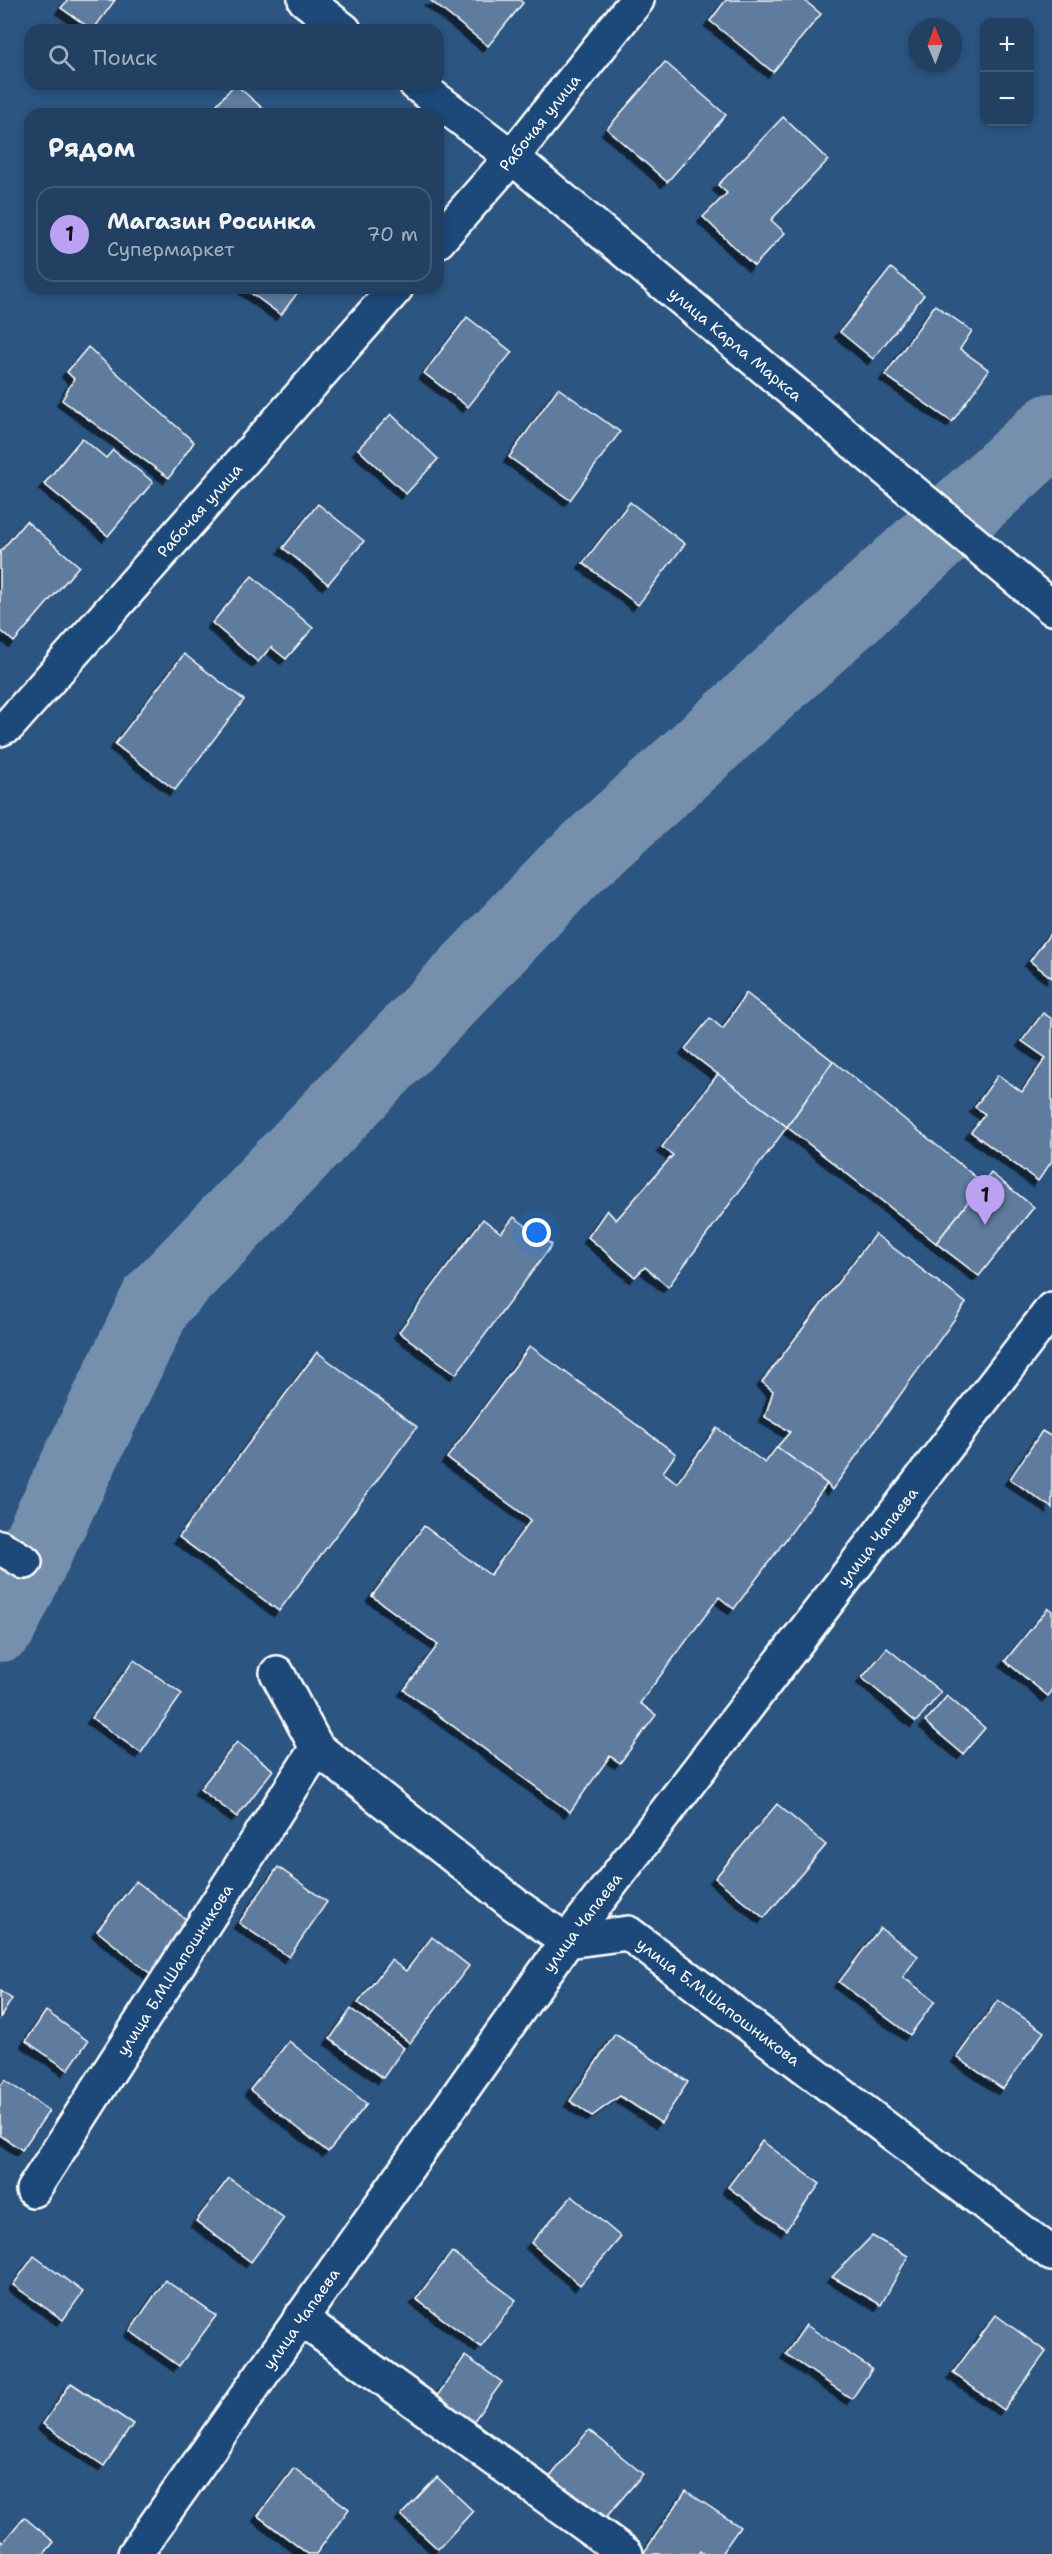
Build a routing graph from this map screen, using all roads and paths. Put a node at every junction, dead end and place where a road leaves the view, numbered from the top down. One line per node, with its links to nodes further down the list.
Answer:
1 (305, 0): 3 (street)
2 (637, 0): 5 (street, Рабочая улица)
3 (336, 24)
4 (424, 90): 5 (street, улица Карла Маркса)
5 (512, 157): 6 (street, Рабочая улица); 8 (street, улица Карла Маркса)
6 (444, 234)
7 (391, 294): 9 (street, Рабочая улица)
8 (1052, 608)
9 (3, 724)
10 (1052, 1309): 13 (street, улица Чапаева)
11 (277, 1673): 12 (street)
12 (317, 1748): 13 (street); 14 (street, улица Б.М.Шапошникова)
13 (567, 1941): 15 (street, улица Б.М.Шапошникова); 16 (street, улица Чапаева)
14 (33, 2190)
15 (1052, 2254)
16 (300, 2318): 17 (street, улица Чапаева); 18 (street)
17 (135, 2554)
18 (626, 2554)

